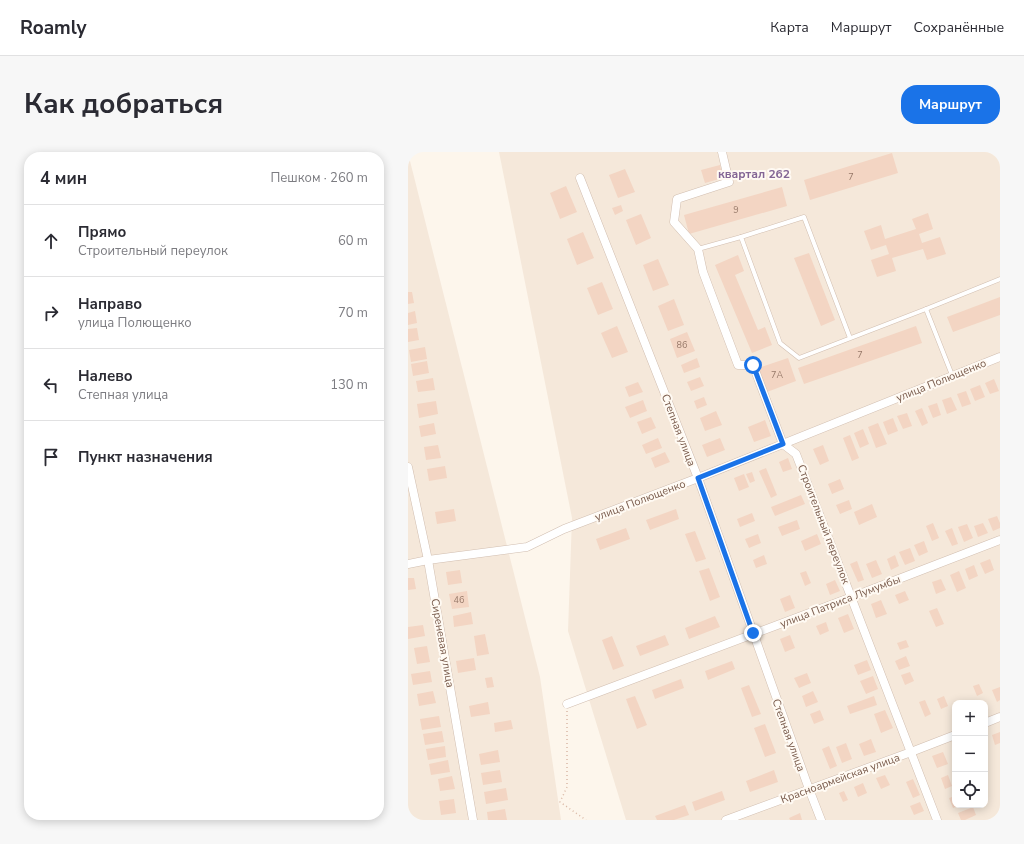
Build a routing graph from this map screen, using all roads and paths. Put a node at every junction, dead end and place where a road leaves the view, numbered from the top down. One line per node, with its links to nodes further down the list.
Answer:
1 (722, 152): 4 (street, Строительный переулок)
2 (580, 178): 12 (street, Степная улица)
3 (741, 236): 4 (lane); 7 (lane); 7 (lane)
4 (698, 249): 10 (street, Строительный переулок)
5 (1000, 279): 6 (lane)
6 (926, 309): 7 (lane); 9 (lane)
7 (850, 338)
8 (1000, 357): 9 (street, улица Полющенко)
9 (952, 375): 10 (street, улица Полющенко)
10 (783, 444): 12 (street, улица Полющенко); 16 (street, Строительный переулок)
11 (408, 467): 14 (street, Сиреневая улица)
12 (698, 478): 14 (street, улица Полющенко); 17 (street, Степная улица)
13 (1000, 540): 16 (street, улица Патриса Лумумбы)
14 (428, 560): 15 (street, улица Полющенко); 24 (street, Сиреневая улица)
15 (408, 564)
16 (852, 597): 17 (street, улица Патриса Лумумбы); 22 (street, Строительный переулок)
17 (753, 633): 18 (street, улица Патриса Лумумбы); 23 (street, Степная улица)
18 (567, 704): 25 (path)
19 (1000, 717): 20 (street)
20 (988, 722)
21 (952, 736): 22 (street, Красноармейская улица)
22 (911, 752): 23 (street, Красноармейская улица); 28 (street, Строительный переулок)
23 (809, 790): 26 (street, Красноармейская улица); 27 (street, Степная улица)
24 (474, 820)
25 (586, 820)
26 (726, 820)
27 (821, 820)
28 (937, 820)

